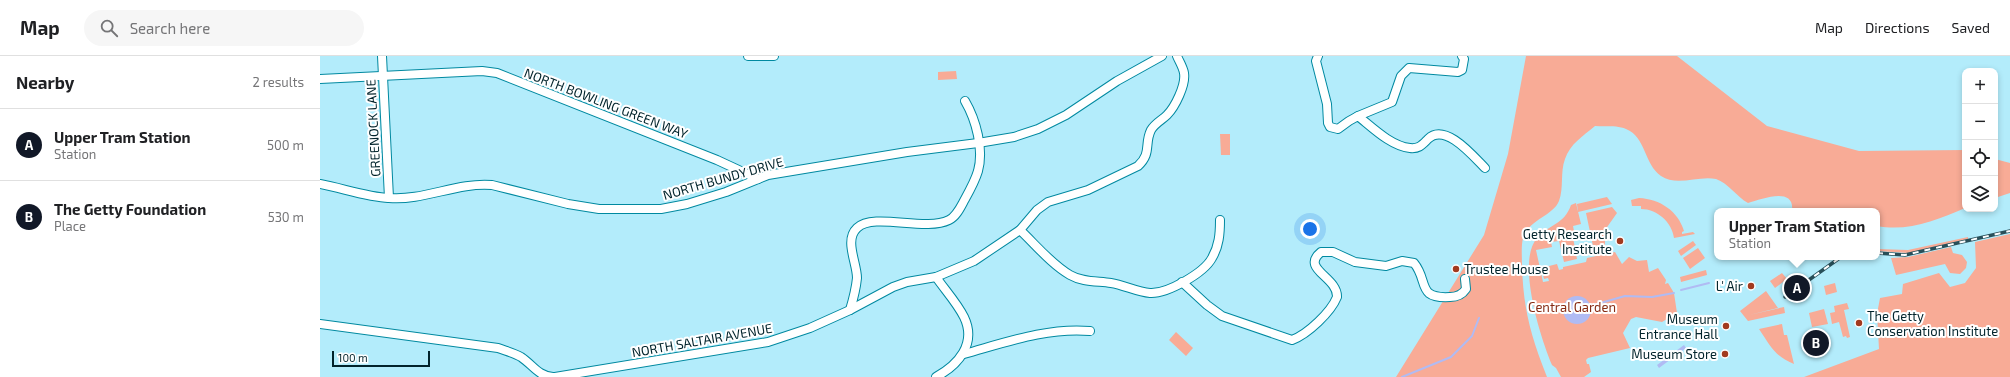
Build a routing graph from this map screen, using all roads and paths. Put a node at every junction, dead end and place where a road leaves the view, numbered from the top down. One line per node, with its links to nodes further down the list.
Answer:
1 (382, 56): 8 (street, GREENOCK LANE)
2 (748, 56): 3 (street)
3 (774, 56)
4 (1162, 56): 12 (street, NORTH BUNDY DRIVE)
5 (1177, 56): 18 (street, NORTH SALTAIR AVENUE)
6 (1318, 56): 11 (street)
7 (1462, 56): 11 (street)
8 (383, 76): 9 (street, NORTH BOWLING GREEN WAY); 14 (street, NORTH BOWLING GREEN WAY); 16 (street, GREENOCK LANE)
9 (320, 79)
10 (964, 101): 12 (street)
11 (1358, 116): 13 (street)
12 (978, 144): 14 (street, NORTH BUNDY DRIVE); 22 (street)
13 (1485, 168)
14 (758, 179): 16 (street, NORTH BUNDY DRIVE)
15 (320, 184): 16 (street, NORTH BUNDY DRIVE)
16 (389, 198)
17 (1220, 220): 21 (street)
18 (1020, 230): 19 (street, NORTH SALTAIR AVENUE); 21 (street)
19 (936, 277): 22 (street, NORTH SALTAIR AVENUE); 25 (street)
20 (1465, 279): 21 (street)
21 (1182, 282)
22 (850, 310): 27 (street, NORTH SALTAIR AVENUE)
23 (320, 324): 26 (street, NORTH SALTAIR AVENUE)
24 (1090, 331): 25 (street)
25 (964, 354): 28 (street)
26 (540, 375): 27 (street, NORTH SALTAIR AVENUE)
27 (554, 377)
28 (936, 377)

